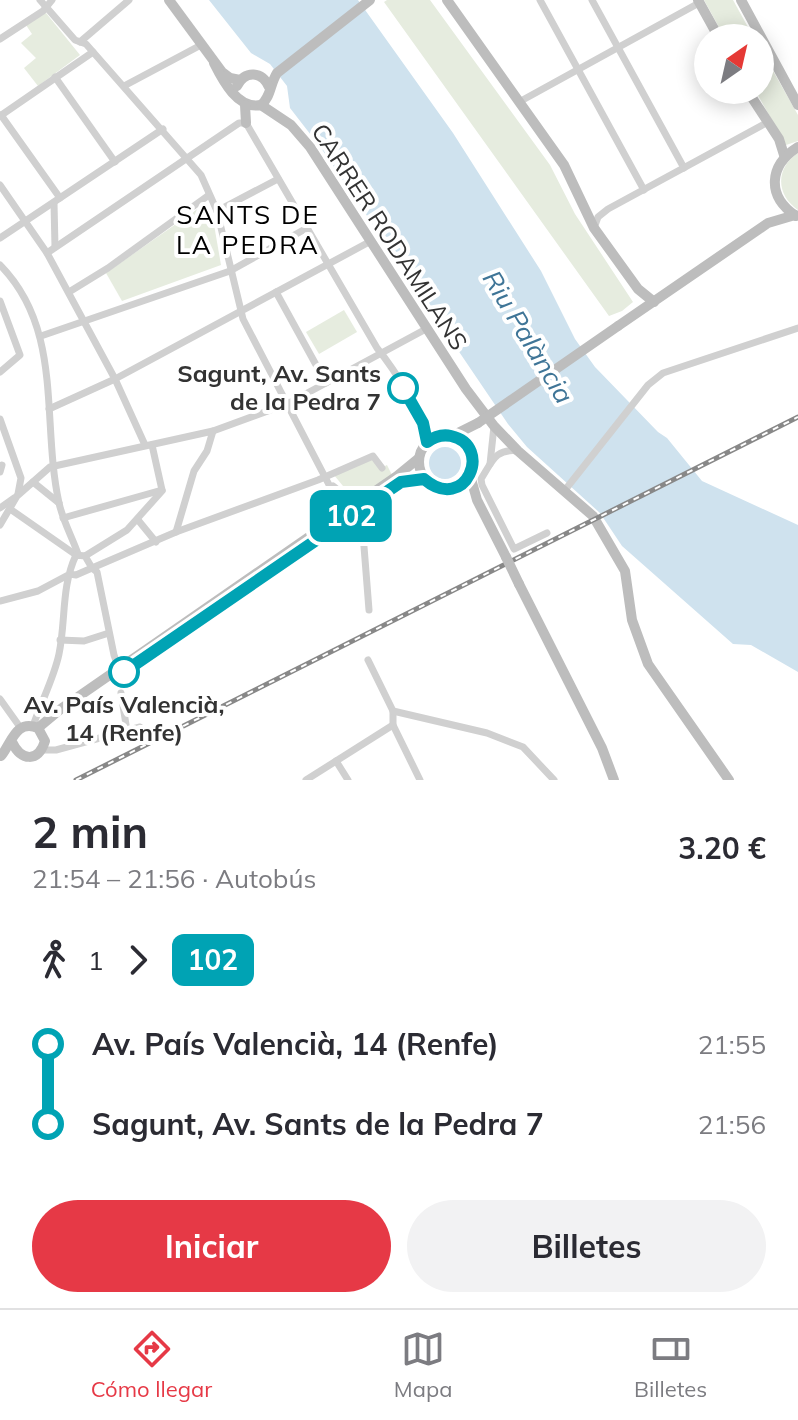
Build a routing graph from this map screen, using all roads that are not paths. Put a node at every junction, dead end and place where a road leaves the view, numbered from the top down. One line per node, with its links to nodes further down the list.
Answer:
1 (40, 0): 10 (street)
2 (129, 0): 13 (street)
3 (169, 0): 14 (street)
4 (370, 0): 19 (street)
5 (447, 0): 26 (street)
6 (540, 0): 18 (street)
7 (592, 0): 15 (street)
8 (741, 0): 29 (street)
9 (699, 2): 11 (street); 15 (street)
10 (49, 4): 12 (street); 13 (street)
11 (711, 24)
12 (0, 39)
13 (80, 42): 16 (street)
14 (201, 45): 17 (street); 23 (street)
15 (618, 48): 18 (street); 38 (street)
16 (93, 52): 21 (street); 23 (street)
17 (214, 63): 22 (street); 25 (street)
18 (578, 69): 26 (street); 41 (street)
19 (277, 73): 20 (street); 24 (street)
20 (261, 76): 22 (street); 24 (street)
21 (55, 77): 30 (street); 37 (street)
22 (240, 80): 25 (street)
23 (124, 86): 33 (street)
24 (269, 87): 27 (street)
25 (241, 100): 27 (street); 32 (street)
26 (519, 102): 50 (street)
27 (264, 103): 52 (street, CARRER RODAMILANS)
28 (756, 104): 31 (street)
29 (798, 105)
30 (0, 115): 44 (street)
31 (768, 122): 35 (street); 38 (street)
32 (246, 123): 36 (street); 39 (street)
33 (163, 129): 36 (street); 37 (street)
34 (798, 147): 35 (street)
35 (784, 155): 43 (street)
36 (187, 157): 42 (street); 53 (street)
37 (115, 162): 44 (street)
38 (684, 168): 41 (street)
39 (278, 179): 45 (street); 49 (street)
40 (0, 185): 47 (street)
41 (644, 190): 50 (street)
42 (209, 195): 45 (street); 59 (street)
43 (779, 200): 46 (street); 48 (street)
44 (57, 201): 47 (street); 53 (street)
45 (217, 211): 57 (street)
46 (796, 216): 48 (street)
47 (25, 221): 51 (street); 54 (street)
48 (768, 223): 62 (street)
49 (307, 228): 55 (street); 57 (street)
50 (594, 228): 58 (street)
51 (0, 238)
52 (371, 241): 55 (street); 67 (street, CARRER RODAMILANS)
53 (55, 247): 54 (street)
54 (47, 253): 59 (street)
55 (329, 264): 60 (street); 69 (street)
56 (0, 265): 68 (street)
57 (230, 271): 63 (street); 65 (street)
58 (638, 289): 62 (street); 64 (street)
59 (69, 292): 65 (street)
60 (276, 292): 63 (street); 72 (street)
61 (0, 301): 70 (street)
62 (654, 302): 64 (street)
63 (240, 309): 71 (street); 73 (street)
64 (644, 309): 76 (street, bridge)
65 (83, 323): 68 (street); 71 (street)
66 (798, 328): 94 (street)
67 (426, 329): 69 (street); 77 (street, CARRER RODAMILANS)
68 (41, 336): 74 (street)
69 (383, 355): 72 (street); 80 (street)
70 (0, 372)
71 (115, 379): 74 (street); 81 (street)
72 (326, 383): 73 (street)
73 (287, 404): 78 (street); 88 (street)
74 (49, 409): 86 (street)
75 (0, 419): 95 (street)
76 (478, 423): 79 (street); 82 (street)
77 (494, 426): 83 (street, CARRER RODAMILANS); 85 (street)
78 (213, 431): 81 (street); 106 (street)
79 (452, 436): 80 (street); 82 (street)
80 (427, 442): 84 (street)
81 (148, 445): 86 (street); 93 (street)
82 (469, 448): 89 (street)
83 (518, 451): 85 (street); 94 (street, CARRER RODAMILANS)
84 (419, 458): 90 (street); 98 (street)
85 (490, 464): 107 (street)
86 (54, 467): 91 (street); 97 (street)
87 (382, 468): 88 (street)
88 (325, 475): 98 (street); 103 (street); 106 (street)
89 (470, 475): 92 (street); 96 (street)
90 (424, 479): 92 (street); 98 (street)
91 (33, 482): 95 (street); 97 (street)
92 (454, 488): 96 (street)
93 (162, 490): 101 (street); 102 (street)
94 (565, 490): 135 (street, CARRER RODAMILANS)
95 (17, 496): 99 (street); 100 (street)
96 (477, 500): 134 (street, bridge)
97 (59, 503): 101 (street)
98 (361, 505): 103 (street); 105 (street)
99 (0, 508)
100 (10, 509): 104 (street); 109 (street)
101 (63, 518): 109 (street)
102 (138, 520): 108 (street); 109 (street)
103 (339, 521): 105 (street); 117 (street); 124 (street)
104 (0, 525)
105 (355, 525): 113 (street)
106 (176, 532): 108 (street)
107 (547, 533)
108 (156, 542): 110 (street)
109 (80, 555): 110 (street); 111 (street)
110 (92, 568): 111 (street); 114 (street)
111 (70, 574): 112 (street); 115 (street)
112 (0, 601)
113 (369, 610)
114 (109, 633): 115 (street); 117 (street)
115 (60, 640): 124 (street)
116 (368, 660): 120 (street)
117 (119, 669): 124 (street)
118 (121, 693): 125 (street)
119 (0, 699): 122 (street)
120 (393, 711): 121 (street); 133 (street)
121 (393, 725): 129 (street); 132 (street)
122 (20, 727): 124 (street); 126 (street)
123 (140, 727): 125 (street)
124 (38, 729): 127 (street)
125 (127, 731): 127 (street)
126 (14, 748): 127 (street); 128 (street)
127 (42, 750)
128 (1, 756)
129 (336, 761): 130 (street); 131 (street)
130 (306, 780)
131 (348, 780)
132 (420, 780)
133 (554, 780)
134 (614, 780)
135 (729, 780)

